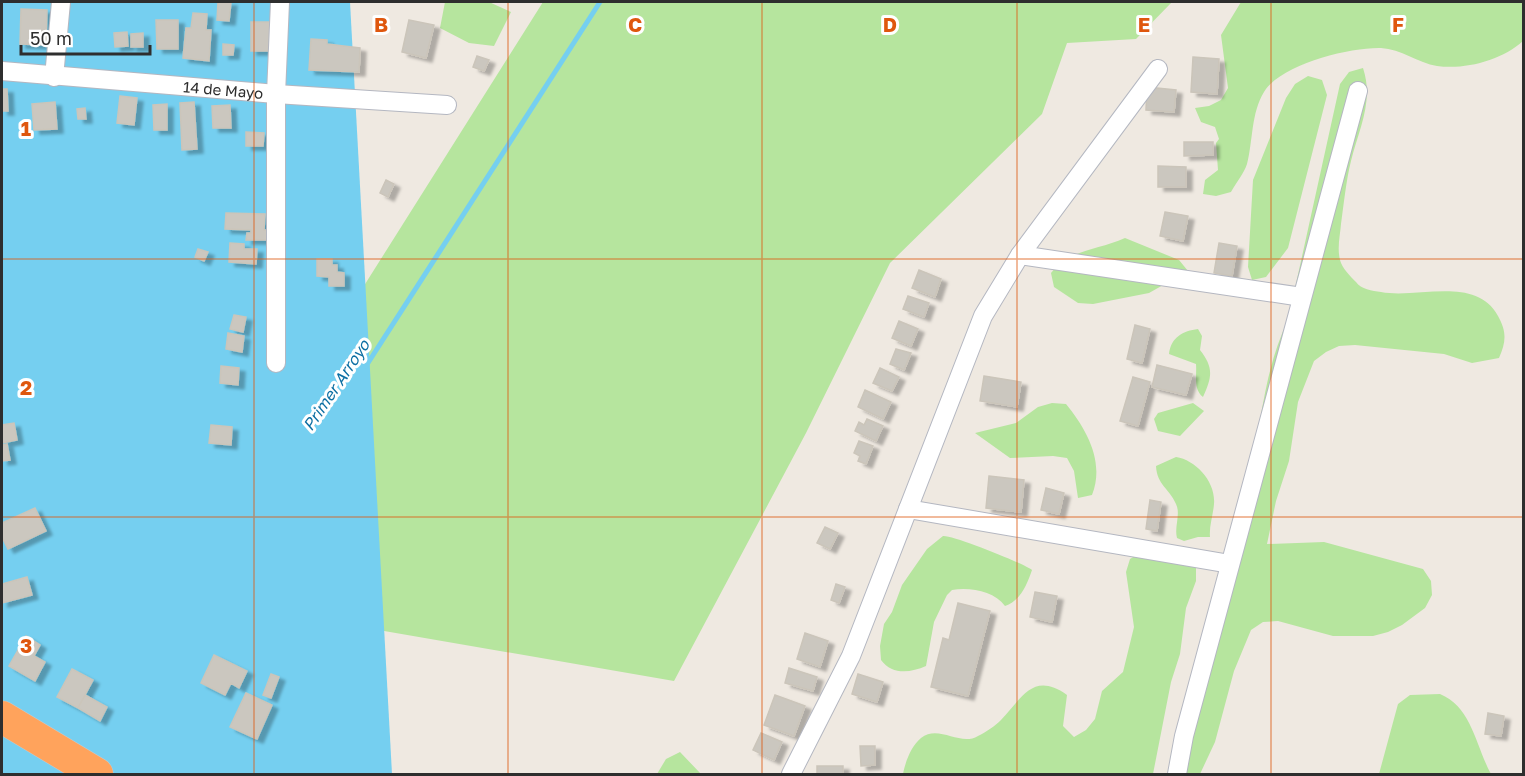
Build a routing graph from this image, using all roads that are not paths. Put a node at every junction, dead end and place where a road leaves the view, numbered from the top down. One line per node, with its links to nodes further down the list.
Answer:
1 (61, 2): 5 (street)
2 (280, 2): 7 (street)
3 (1158, 69): 9 (street)
4 (2, 71): 5 (street, 14 de Mayo)
5 (54, 77): 7 (street, 14 de Mayo)
6 (1358, 91): 10 (street)
7 (276, 94): 8 (street, 14 de Mayo); 11 (street)
8 (447, 105)
9 (1020, 255): 10 (street); 12 (street)
10 (1302, 297): 13 (street)
11 (276, 363)
12 (908, 509): 13 (street); 16 (street)
13 (1230, 564): 17 (street)
14 (2, 717): 15 (highway)
15 (97, 774)
16 (791, 774)
17 (1177, 774)

